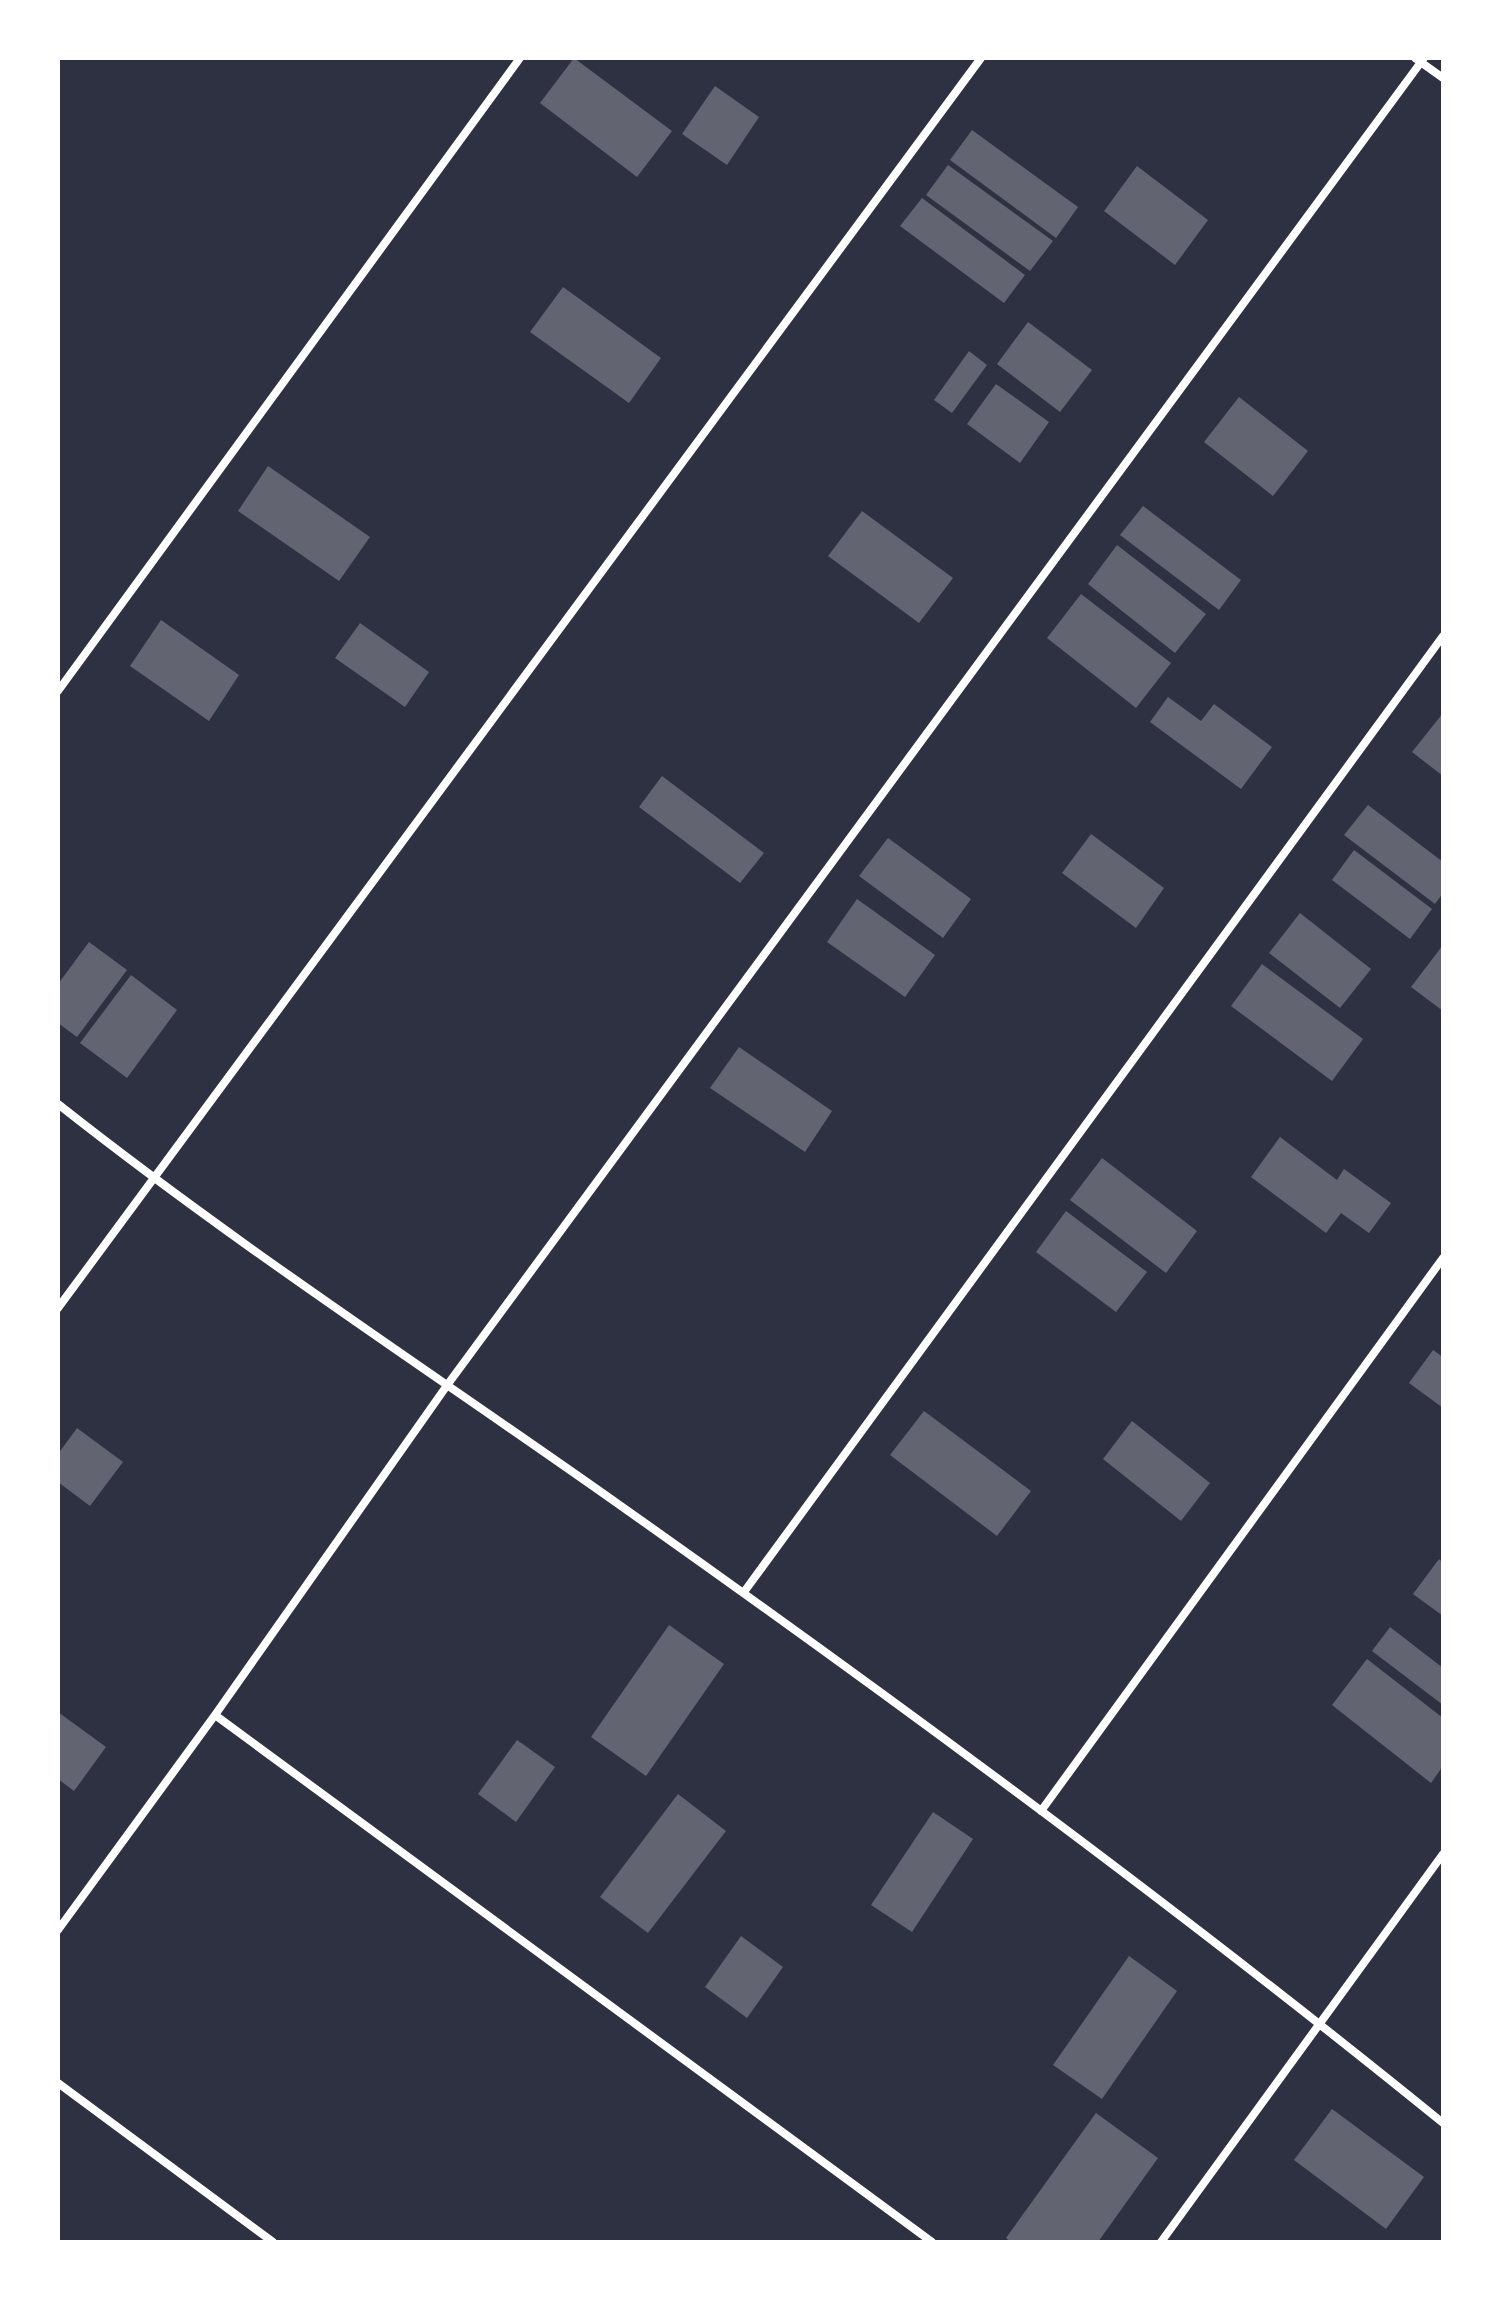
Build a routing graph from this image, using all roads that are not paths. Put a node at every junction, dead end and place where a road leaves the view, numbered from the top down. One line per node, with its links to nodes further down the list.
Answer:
1 (520, 58): 6 (street)
2 (981, 58): 8 (street)
3 (1420, 59): 4 (street); 11 (street)
4 (1443, 78)
5 (1443, 636): 12 (street)
6 (58, 691)
7 (58, 1104): 8 (street)
8 (153, 1179): 10 (street); 11 (street)
9 (1443, 1258): 14 (street)
10 (58, 1308)
11 (448, 1384): 12 (street); 13 (street)
12 (744, 1592): 14 (street)
13 (215, 1715): 16 (street); 21 (street)
14 (1041, 1811): 17 (street)
15 (1443, 1854): 17 (street)
16 (58, 1930)
17 (1319, 2022): 19 (street); 22 (street)
18 (58, 2083): 20 (street)
19 (1443, 2123)
20 (273, 2242)
21 (932, 2242)
22 (1161, 2242)

